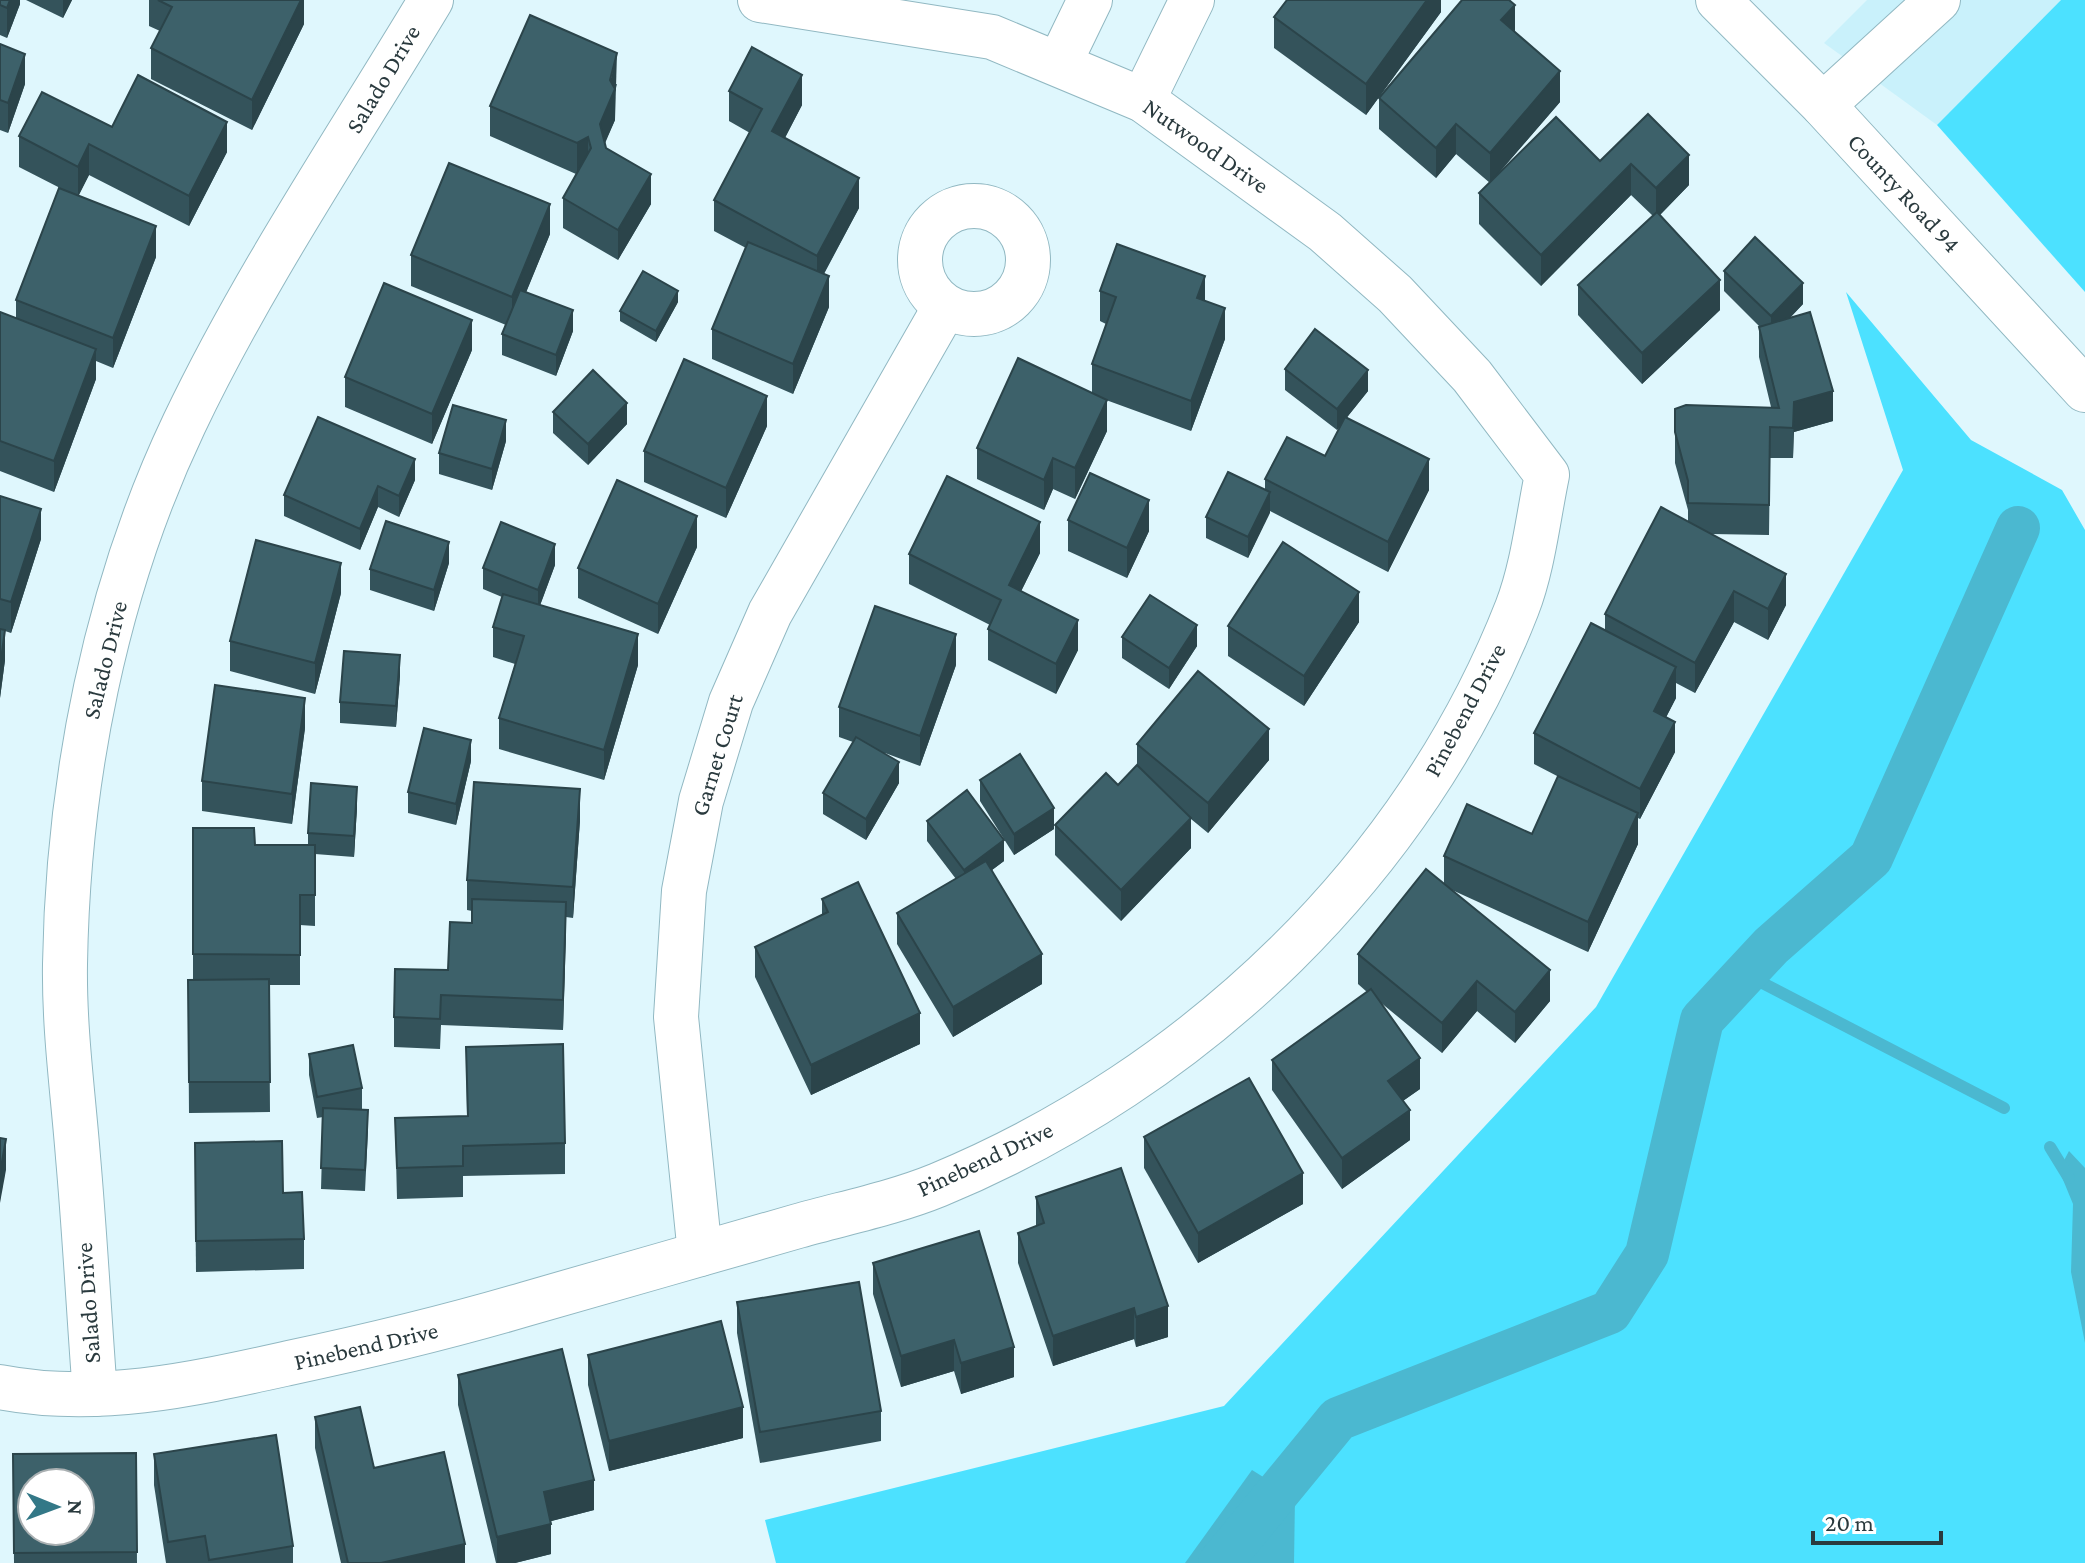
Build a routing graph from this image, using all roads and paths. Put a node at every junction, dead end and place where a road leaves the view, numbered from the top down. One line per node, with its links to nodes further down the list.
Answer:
1 (431, 0): 15 (street, Salado Drive)
2 (760, 0): 7 (street, Nutwood Drive)
3 (1090, 0): 7 (street)
4 (1192, 0): 8 (street)
5 (1718, 0): 9 (street, County Road 94)
6 (1938, 0): 9 (street)
7 (1059, 64): 8 (street, Nutwood Drive)
8 (1143, 100): 12 (street, Nutwood Drive)
9 (1823, 105): 11 (street, County Road 94)
10 (945, 307): 13 (street, Garnet Court)
11 (2085, 390)
12 (1547, 475): 13 (street, Pinebend Drive)
13 (700, 1254): 15 (street, Pinebend Drive)
14 (0, 1387): 15 (street, Pinebend Drive)
15 (95, 1394)

